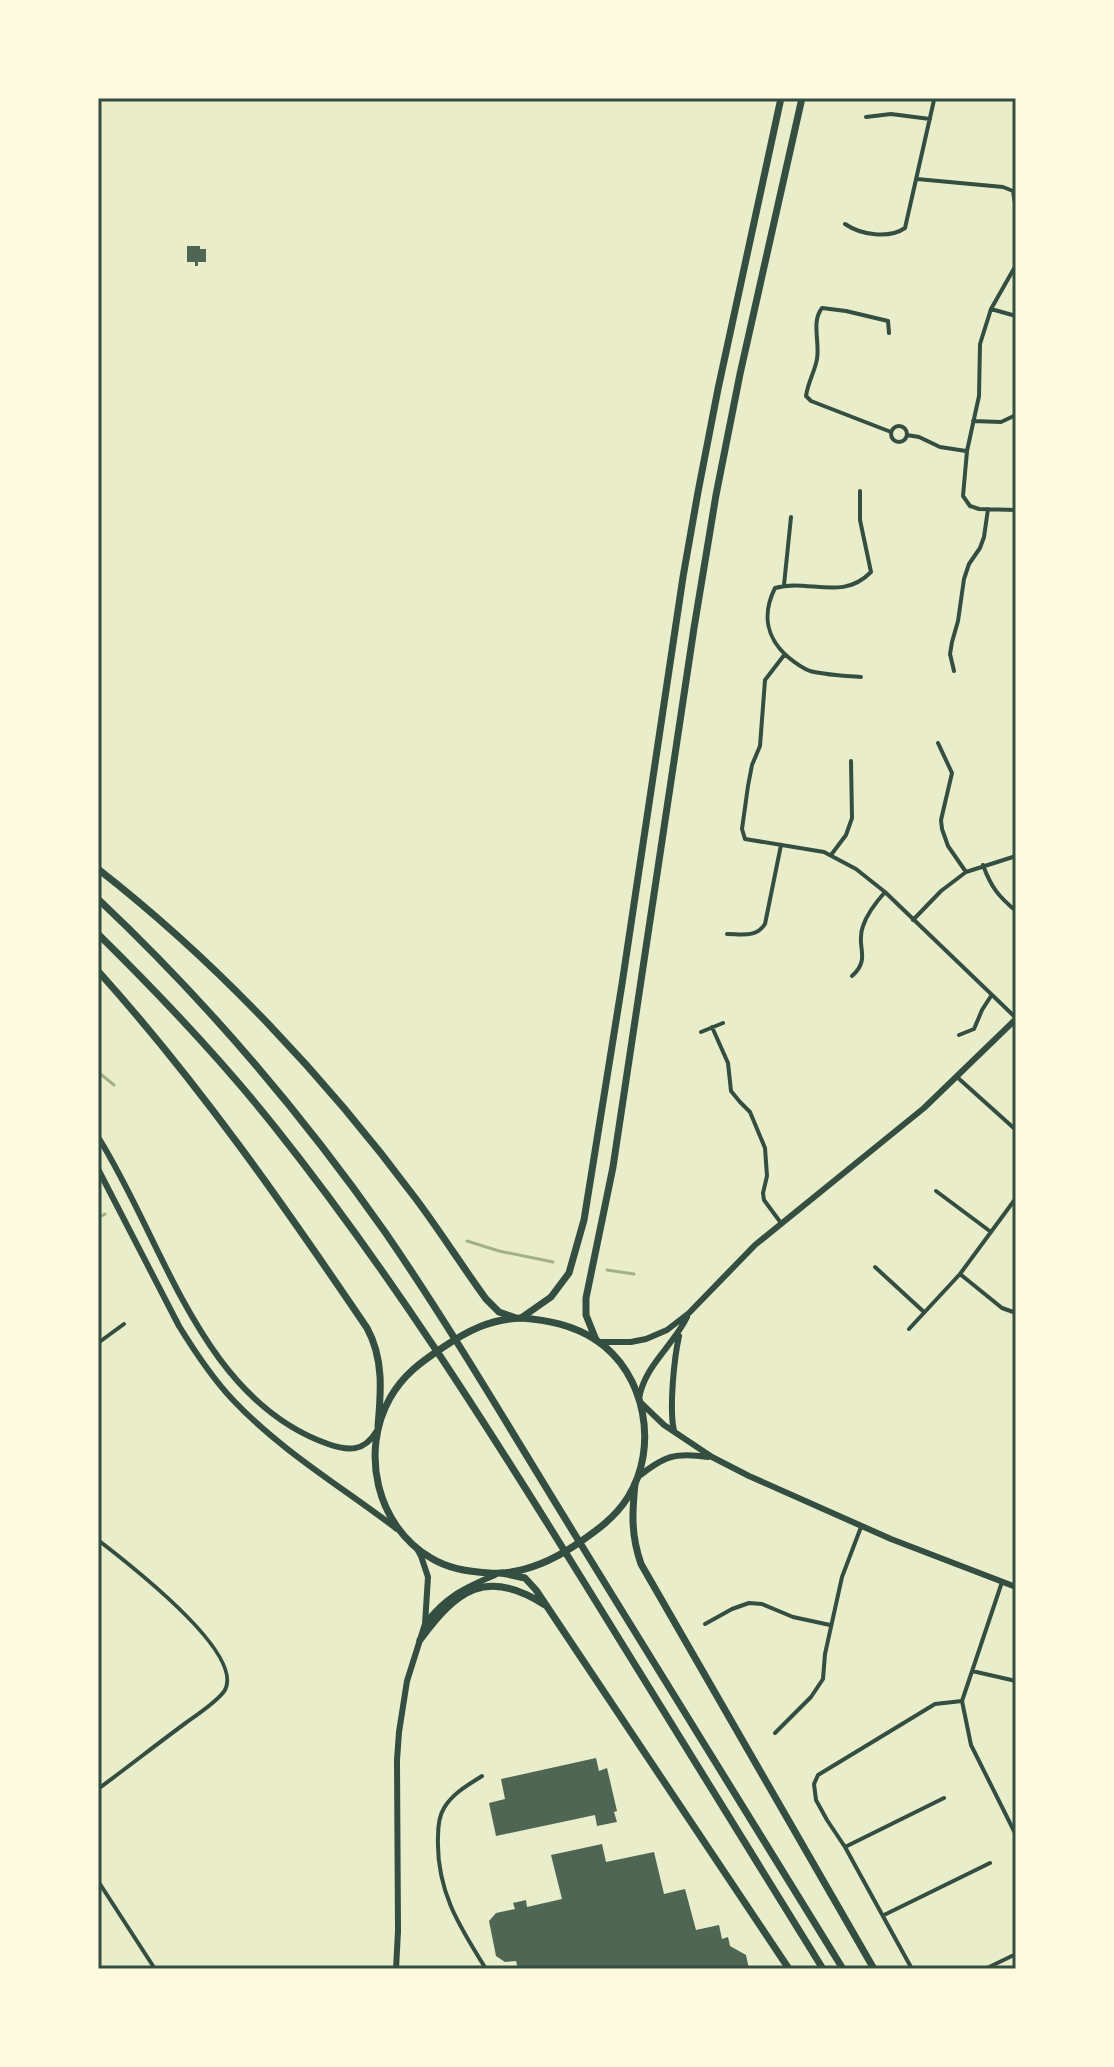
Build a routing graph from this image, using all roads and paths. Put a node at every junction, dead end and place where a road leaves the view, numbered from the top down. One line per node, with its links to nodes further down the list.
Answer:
1 (781, 98): 61 (highway)
2 (802, 98): 65 (highway)
3 (934, 100): 5 (street)
4 (866, 117): 5 (street)
5 (930, 119): 6 (street)
6 (917, 179): 7 (street); 8 (street)
7 (1016, 210)
8 (845, 224)
9 (1016, 265): 10 (street)
10 (991, 309): 11 (street); 14 (street)
11 (1016, 316)
12 (889, 333): 15 (street)
13 (1016, 415): 14 (street)
14 (973, 421): 17 (street)
15 (891, 432): 16 (street); 16 (street)
16 (907, 435): 17 (street)
17 (967, 451): 19 (street)
18 (860, 491): 22 (street)
19 (988, 509): 20 (street); 24 (street)
20 (1016, 510)
21 (791, 517): 22 (street)
22 (784, 585): 23 (street)
23 (785, 654): 25 (street); 28 (street)
24 (954, 671)
25 (861, 677)
26 (938, 743): 33 (street)
27 (851, 761): 29 (street)
28 (781, 845): 29 (street); 39 (street)
29 (831, 855): 34 (street)
30 (1016, 856): 31 (street)
31 (983, 865): 33 (street); 36 (street)
32 (98, 869): 61 (highway)
33 (966, 872): 37 (street)
34 (885, 892): 37 (street); 41 (street)
35 (98, 899): 102 (highway)
36 (1016, 911)
37 (913, 920): 42 (street)
38 (98, 934): 101 (highway)
39 (727, 934)
40 (98, 971): 68 (highway)
41 (852, 976)
42 (992, 995): 43 (street); 47 (street)
43 (1016, 1018): 48 (main road)
44 (723, 1023): 45 (street)
45 (712, 1027): 46 (street); 54 (street)
46 (701, 1032)
47 (959, 1035)
48 (957, 1077): 49 (street); 54 (main road)
49 (1016, 1130)
50 (98, 1137): 68 (main road)
51 (98, 1169): 73 (main road)
52 (936, 1191): 55 (street)
53 (1016, 1198): 55 (street)
54 (781, 1223): 58 (main road)
55 (991, 1232): 57 (street)
56 (875, 1267): 59 (street)
57 (960, 1274): 59 (street); 60 (street)
58 (689, 1313): 64 (main road); 65 (main road)
59 (924, 1313): 63 (street)
60 (1016, 1313)
61 (518, 1318): 65 (highway); 68 (highway)
62 (124, 1324): 66 (street)
63 (909, 1329)
64 (680, 1333): 67 (main road); 69 (main road)
65 (598, 1341): 67 (highway)
66 (98, 1343)
67 (640, 1401): 69 (main road); 71 (highway)
68 (377, 1428): 73 (highway)
69 (674, 1431): 70 (main road)
70 (712, 1457): 71 (main road); 72 (main road)
71 (636, 1481): 76 (highway); 103 (highway)
72 (861, 1526): 77 (main road); 82 (street)
73 (403, 1533): 75 (highway)
74 (98, 1540): 89 (street)
75 (415, 1546): 76 (highway); 80 (main road)
76 (500, 1573): 79 (highway); 80 (main road)
77 (1002, 1582): 78 (main road); 84 (street)
78 (1016, 1587)
79 (547, 1606): 83 (highway); 100 (highway)
80 (425, 1624): 83 (main road)
81 (705, 1624): 82 (street)
82 (831, 1625): 87 (street)
83 (420, 1640): 98 (main road)
84 (972, 1671): 85 (street); 86 (street)
85 (1016, 1681)
86 (962, 1701): 91 (street); 92 (street)
87 (775, 1733)
88 (482, 1776): 99 (street)
89 (98, 1789)
90 (944, 1798): 92 (street)
91 (1016, 1835)
92 (845, 1847): 95 (street)
93 (990, 1863): 95 (street)
94 (98, 1881): 97 (street)
95 (884, 1915): 104 (street)
96 (1016, 1954): 105 (street)
97 (155, 1969)
98 (396, 1969)
99 (486, 1969)
100 (789, 1969)
101 (823, 1969)
102 (843, 1969)
103 (874, 1969)
104 (912, 1969)
105 (985, 1969)

